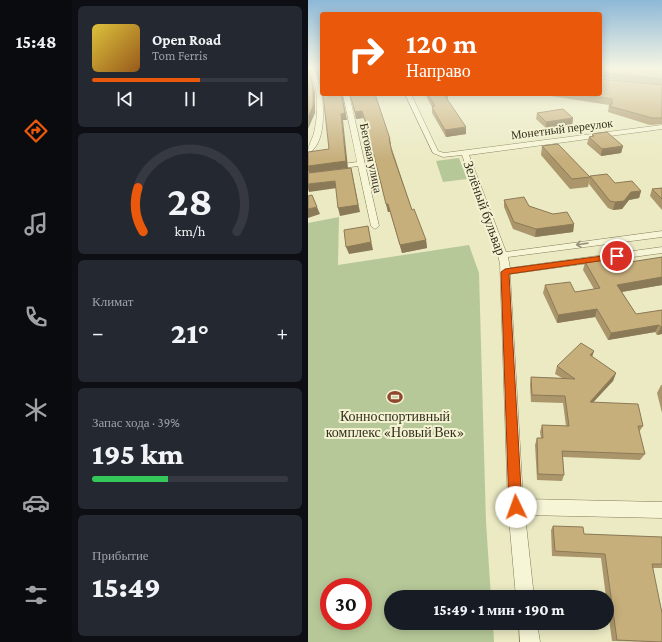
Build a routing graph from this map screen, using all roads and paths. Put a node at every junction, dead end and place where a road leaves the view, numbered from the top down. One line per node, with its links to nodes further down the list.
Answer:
1 (320, 99): 5 (street)
2 (347, 99): 7 (street, Беговая улица)
3 (410, 99): 6 (street, Зелёный бульвар)
4 (662, 127): 6 (street, Монетный переулок)
5 (308, 151)
6 (465, 152): 13 (street, Зелёный бульвар)
7 (361, 167): 8 (street); 9 (street); 10 (street, Беговая улица)
8 (308, 171)
9 (308, 177)
10 (375, 226)
11 (662, 234): 13 (street, one-way to 13)
12 (662, 250): 14 (street)
13 (503, 255): 14 (street, Зелёный бульвар)
14 (505, 272): 15 (street, Зелёный бульвар)
15 (516, 507): 16 (street); 17 (street, Зелёный бульвар)
16 (662, 510)
17 (524, 590)
18 (529, 630): 19 (street)
19 (530, 642)

